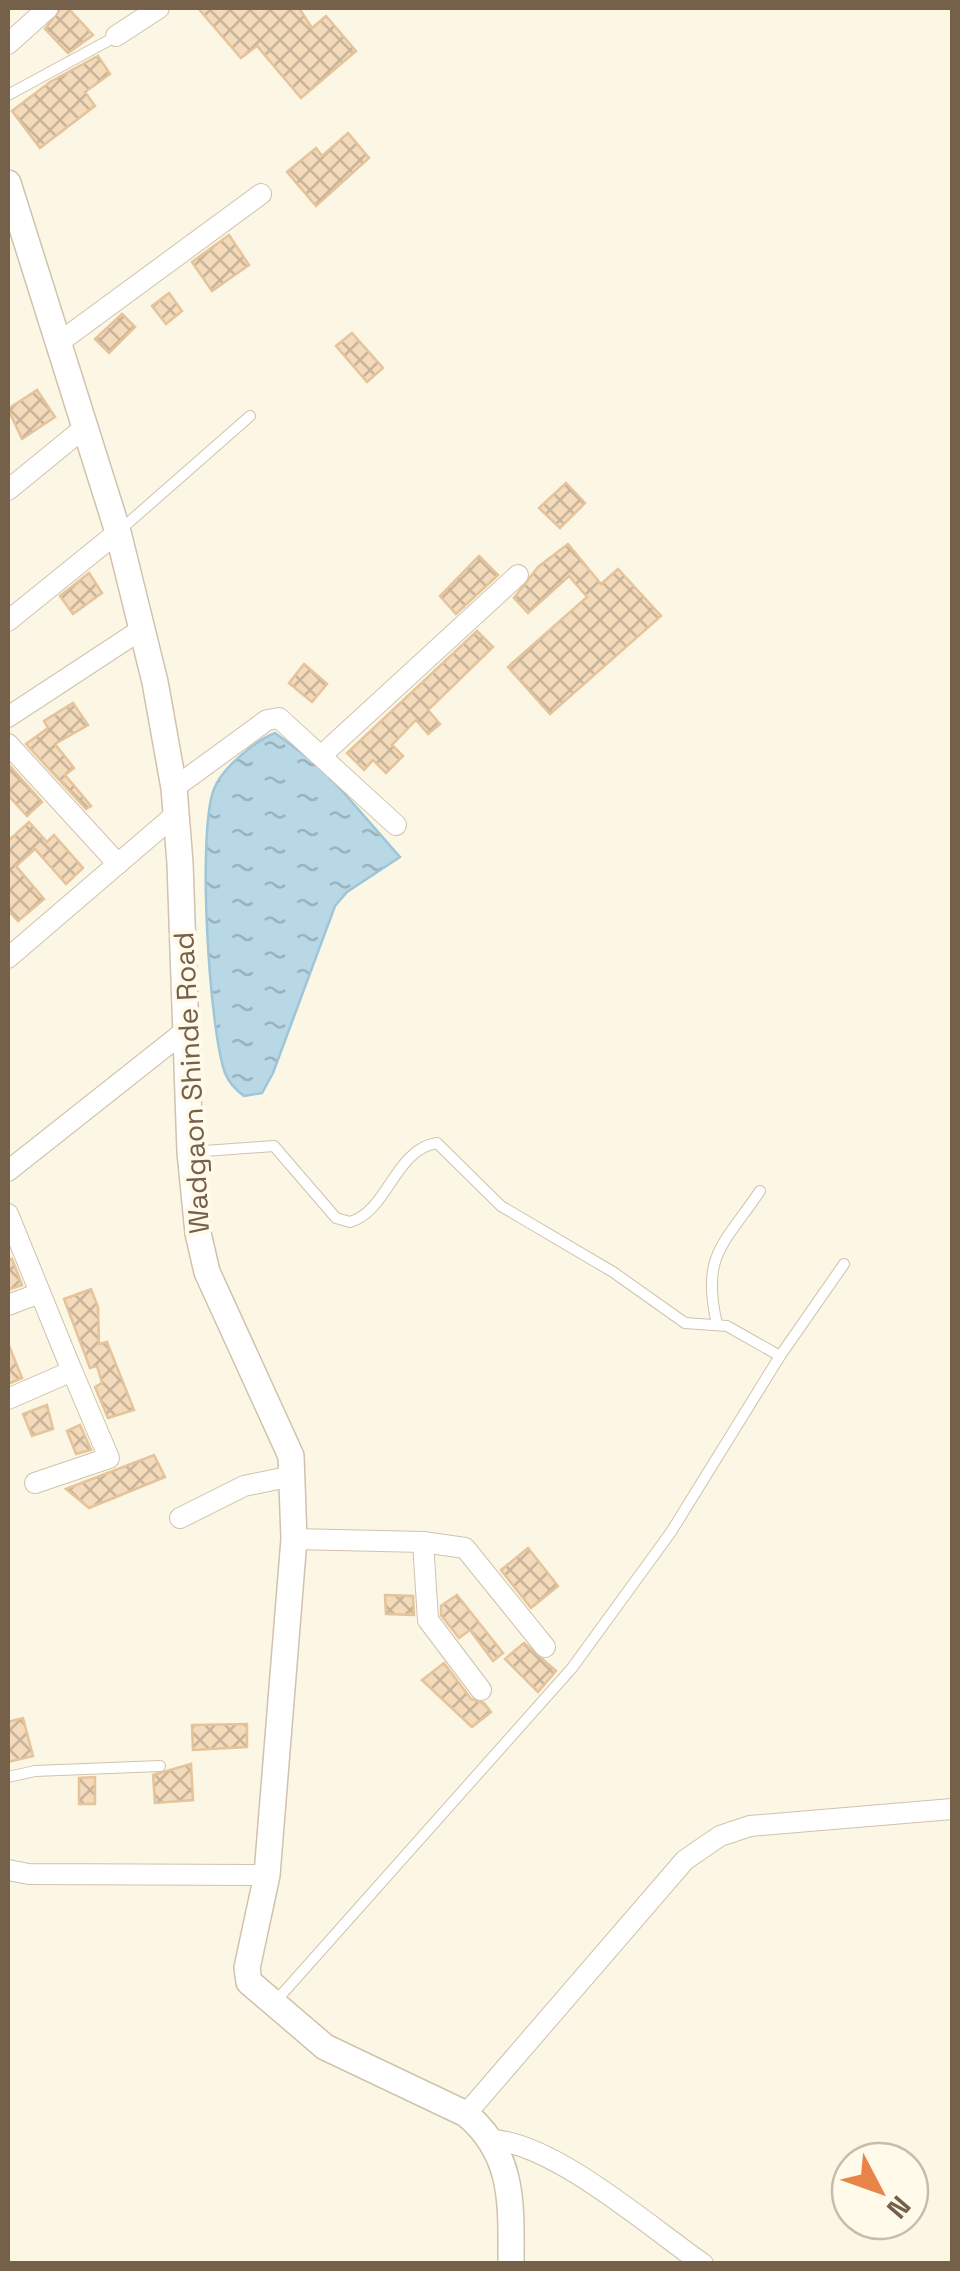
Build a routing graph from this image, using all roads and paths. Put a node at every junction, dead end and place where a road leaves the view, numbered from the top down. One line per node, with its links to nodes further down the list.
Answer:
1 (48, 8): 4 (street)
2 (159, 8): 3 (street)
3 (116, 36): 5 (lane)
4 (8, 44)
5 (8, 95)
6 (8, 183): 8 (street, Wadgaon Shinde Road)
7 (261, 194): 9 (street)
8 (12, 223): 9 (street, Wadgaon Shinde Road)
9 (57, 344): 11 (street, Wadgaon Shinde Road)
10 (250, 416): 13 (lane)
11 (84, 428): 12 (street); 13 (street, Wadgaon Shinde Road)
12 (8, 490)
13 (118, 532): 15 (street); 16 (street, Wadgaon Shinde Road)
14 (518, 576): 19 (street)
15 (8, 621)
16 (142, 629): 17 (street); 20 (street, Wadgaon Shinde Road)
17 (8, 717)
18 (8, 744): 23 (street)
19 (322, 755): 20 (street); 22 (street)
20 (174, 788): 21 (street, Wadgaon Shinde Road)
21 (176, 814): 23 (street); 25 (street, Wadgaon Shinde Road)
22 (396, 825)
23 (118, 864): 24 (street)
24 (8, 958)
25 (184, 1031): 26 (street, Wadgaon Shinde Road); 27 (street)
26 (190, 1152): 33 (lane); 37 (street, Wadgaon Shinde Road)
27 (8, 1171)
28 (760, 1191): 33 (lane)
29 (8, 1214): 31 (street)
30 (844, 1264): 34 (lane)
31 (40, 1293): 32 (street); 35 (street)
32 (8, 1305)
33 (717, 1324): 34 (lane)
34 (780, 1356): 49 (lane)
35 (72, 1371): 36 (street); 38 (street)
36 (8, 1399)
37 (292, 1476): 39 (street); 40 (street, Wadgaon Shinde Road)
38 (35, 1483)
39 (180, 1518)
40 (294, 1539): 41 (street); 48 (street, Wadgaon Shinde Road)
41 (423, 1542): 42 (street); 43 (street)
42 (545, 1648)
43 (480, 1690)
44 (160, 1766): 45 (lane)
45 (8, 1777)
46 (952, 1809): 50 (street)
47 (8, 1870): 48 (street)
48 (267, 1875): 49 (street, Wadgaon Shinde Road)
49 (273, 2004): 50 (street, Wadgaon Shinde Road)
50 (466, 2114): 51 (street, Wadgaon Shinde Road)
51 (493, 2140): 52 (street, Wadgaon Shinde Road); 53 (street)
52 (512, 2264)
53 (703, 2264)

